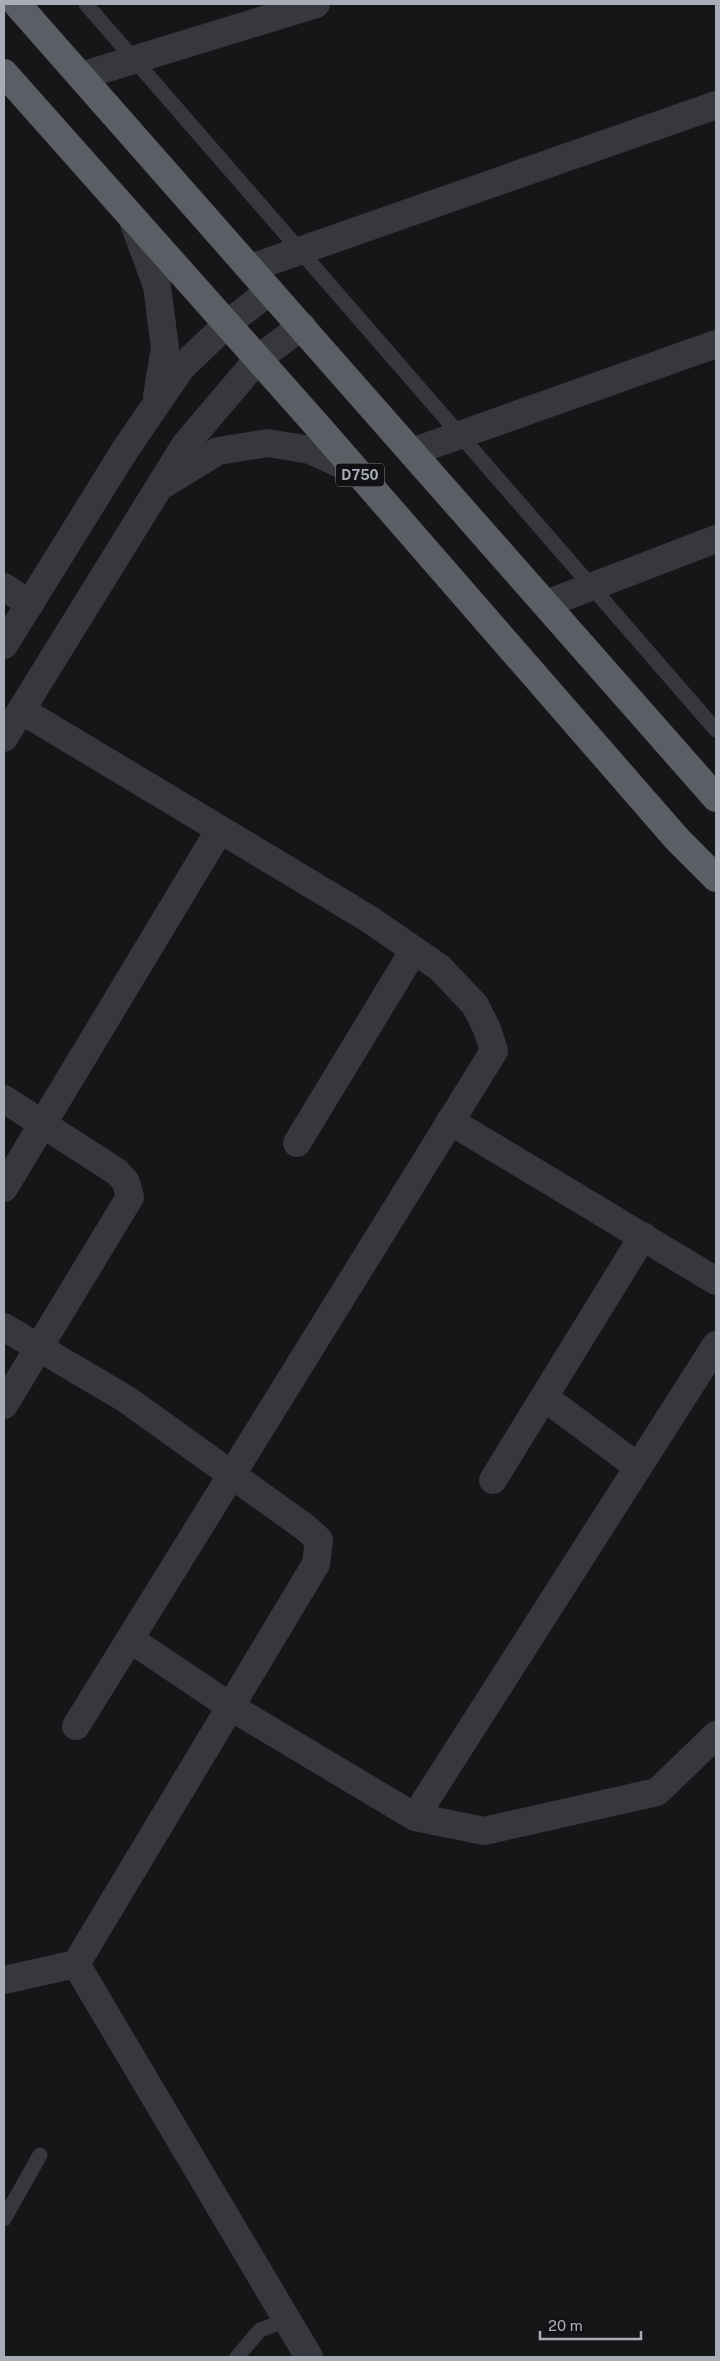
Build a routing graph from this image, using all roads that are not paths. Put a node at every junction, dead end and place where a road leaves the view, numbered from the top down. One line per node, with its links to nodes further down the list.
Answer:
1 (17, 4): 6 (highway)
2 (86, 4): 4 (lane)
3 (316, 4): 4 (street)
4 (134, 60): 6 (street); 9 (lane)
5 (4, 73): 8 (highway, D750)
6 (81, 76): 10 (highway)
7 (716, 105): 9 (street)
8 (132, 218): 12 (highway, D750); 16 (street)
9 (300, 250): 10 (street); 17 (lane)
10 (251, 268): 11 (highway)
11 (270, 291): 12 (street); 13 (highway)
12 (227, 324): 15 (highway, D750); 16 (street)
13 (302, 326): 15 (street); 18 (highway)
14 (716, 344): 17 (street)
15 (258, 359): 19 (highway, D750); 20 (street)
16 (155, 406): 24 (street)
17 (460, 435): 18 (street); 23 (lane)
18 (412, 452): 25 (highway)
19 (356, 471): 20 (street); 32 (highway, D750)
20 (158, 488): 27 (street)
21 (716, 539): 23 (street)
22 (4, 587): 24 (street)
23 (591, 587): 25 (street); 28 (lane)
24 (30, 604): 26 (street)
25 (546, 604): 30 (highway)
26 (4, 645)
27 (21, 710): 29 (street); 31 (street)
28 (716, 730)
29 (4, 738)
30 (716, 798)
31 (219, 831): 33 (street); 36 (street)
32 (716, 878)
33 (414, 950): 35 (street); 37 (street)
34 (4, 1098): 36 (street)
35 (450, 1122): 39 (street); 47 (street)
36 (43, 1123): 38 (street); 43 (street)
37 (297, 1143)
38 (4, 1188)
39 (643, 1236): 40 (street); 44 (street)
40 (716, 1281)
41 (4, 1327): 43 (street)
42 (716, 1345): 46 (street)
43 (40, 1348): 45 (street); 47 (street)
44 (544, 1397): 46 (street); 48 (street)
45 (4, 1405)
46 (638, 1467): 53 (street)
47 (232, 1476): 49 (street); 50 (street)
48 (493, 1480)
49 (130, 1638): 50 (street); 51 (street)
50 (231, 1707): 53 (street); 54 (street)
51 (76, 1726)
52 (716, 1735): 53 (street)
53 (415, 1817)
54 (76, 1964): 55 (street); 58 (street)
55 (4, 1980)
56 (40, 2155): 57 (lane)
57 (4, 2219)
58 (287, 2320): 59 (lane); 60 (street)
59 (237, 2357)
60 (309, 2357)

